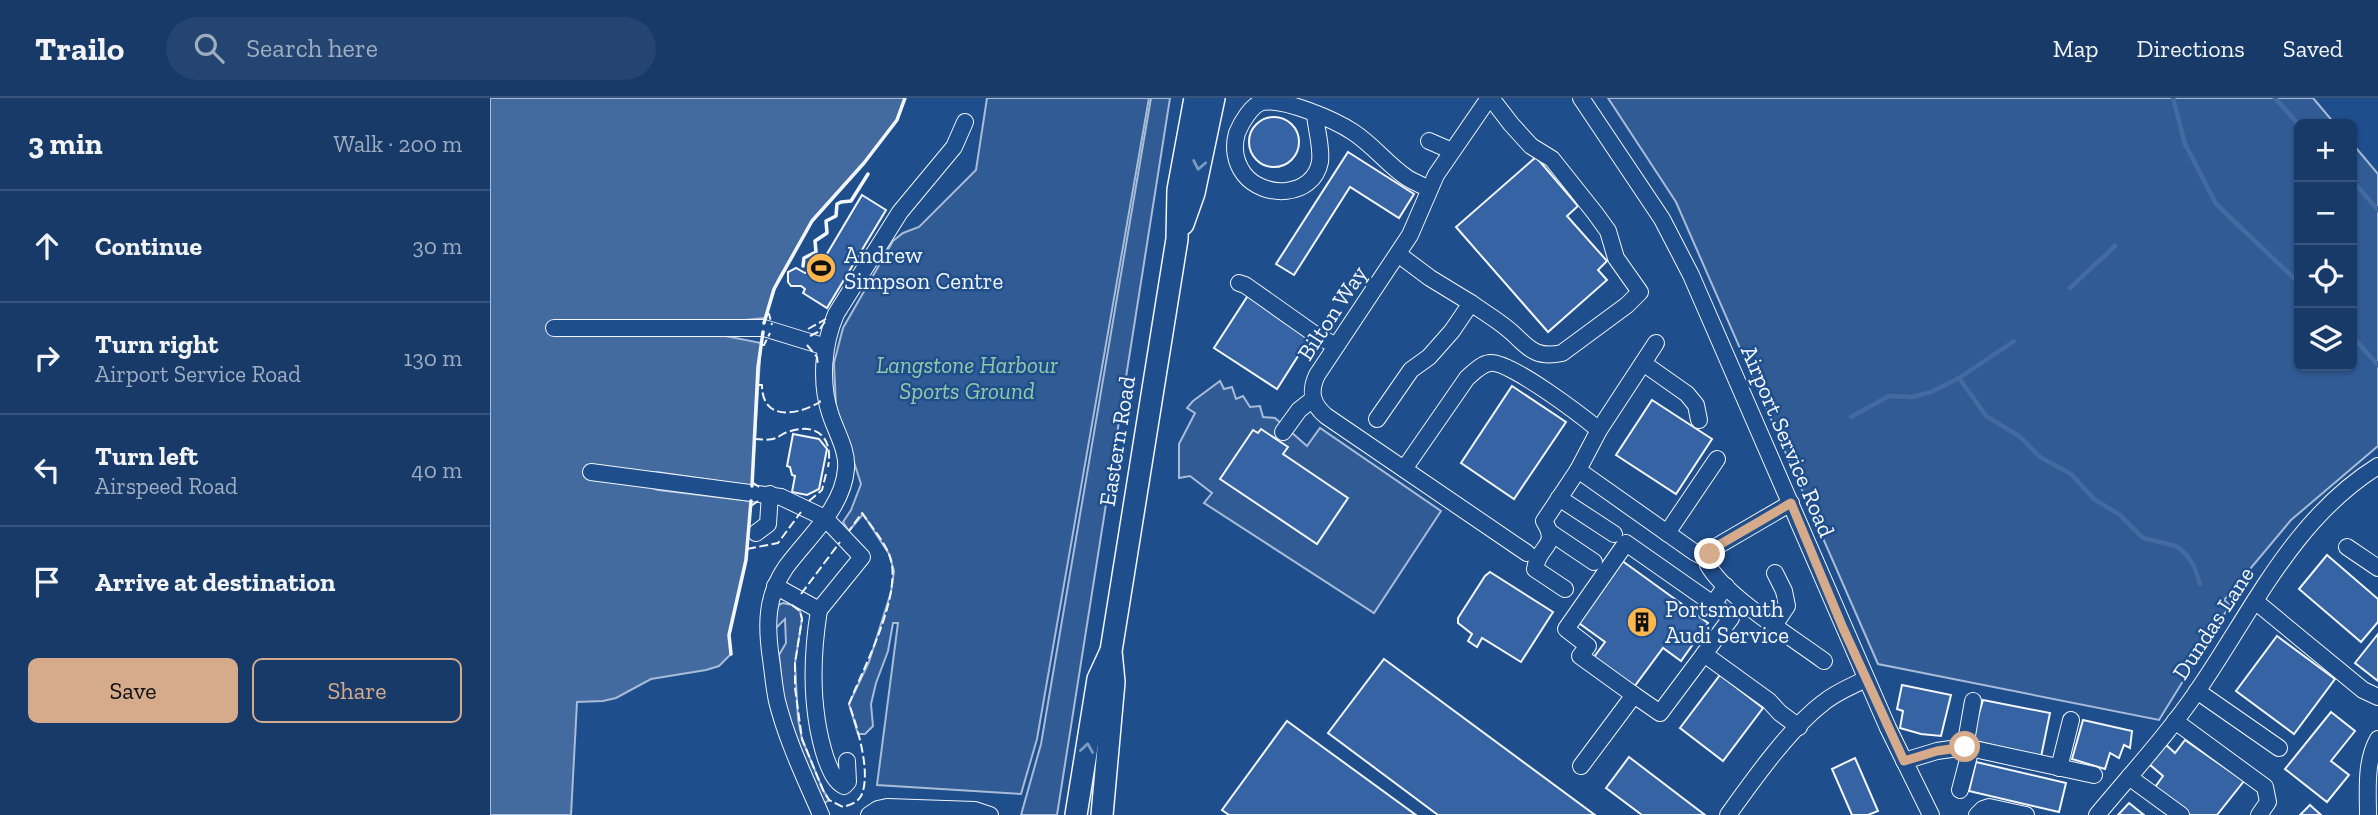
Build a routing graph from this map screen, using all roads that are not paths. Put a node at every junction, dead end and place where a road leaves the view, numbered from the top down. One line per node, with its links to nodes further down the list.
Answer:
1 (1195, 98): 10 (main road, Eastern Road)
2 (1213, 98): 10 (main road, Eastern Road, one-way to 10)
3 (1490, 98): 8 (street, Bilton Way); 13 (street)
4 (1581, 98): 31 (street, Airport Service Road)
5 (1315, 114): 5 (street); 9 (street)
6 (965, 122): 17 (street)
7 (1429, 141): 8 (street)
8 (1452, 151): 9 (street, Bilton Way)
9 (1429, 189): 11 (street, Bilton Way)
10 (1177, 239): 50 (main road, Eastern Road)
11 (1398, 254): 13 (street); 16 (street, Bilton Way)
12 (1239, 283): 16 (street)
13 (1471, 303): 20 (street)
14 (554, 328): 17 (street)
15 (1656, 343): 18 (street)
16 (1336, 346): 19 (street, Bilton Way)
17 (826, 347): 32 (street)
18 (1643, 363): 21 (street); 22 (street)
19 (1313, 399): 23 (street); 26 (street, Bilton Way)
20 (1377, 419)
21 (1699, 420)
22 (1599, 430): 26 (street); 27 (street)
23 (1283, 432)
24 (1717, 458): 35 (street)
25 (2378, 466): 46 (street, Dundas Lane)
26 (1404, 469): 38 (street, Bilton Way)
27 (1578, 470): 30 (street); 35 (street)
28 (591, 471): 29 (street)
29 (770, 494): 32 (street); 33 (street)
30 (1559, 498): 34 (street); 36 (street)
31 (1791, 503): 39 (street); 53 (street, Airport Service Road)
32 (825, 518): 43 (street); 48 (street)
33 (756, 533)
34 (1551, 533): 40 (street); 45 (street)
35 (1667, 533): 39 (street)
36 (1614, 534)
37 (2347, 547): 41 (street)
38 (1527, 553)
39 (1708, 559): 44 (street)
40 (1594, 562)
41 (2378, 568)
42 (1775, 573): 49 (street)
43 (775, 586): 48 (street); 71 (street)
44 (1726, 586): 47 (street); 49 (street)
45 (1565, 589)
46 (2255, 601): 54 (street, Dundas Lane); 56 (street)
47 (1713, 604): 51 (street); 55 (street)
48 (819, 610): 64 (street)
49 (1774, 624): 52 (street)
50 (1111, 651): 74 (main road, Eastern Road, one-way to 50); 75 (main road, Eastern Road)
51 (1704, 654): 55 (street); 60 (street)
52 (1824, 661)
53 (1866, 678): 60 (street); 65 (street, Airport Service Road)
54 (2197, 691): 59 (street, Dundas Lane); 63 (street)
55 (1634, 695): 66 (street)
56 (2378, 697)
57 (1973, 701): 62 (street)
58 (2071, 720): 67 (street)
59 (2175, 721): 69 (street, Dundas Lane); 82 (street)
60 (1798, 727): 76 (street)
61 (2378, 739): 83 (street)
62 (1968, 747): 65 (street); 67 (street); 70 (street)
63 (2279, 748)
64 (847, 761)
65 (1904, 761): 77 (street, Airport Service Road)
66 (1581, 766)
67 (2059, 768): 68 (street)
68 (2094, 775)
69 (2129, 777): 80 (street, Dundas Lane); 81 (street)
70 (1960, 790)
71 (821, 815)
72 (869, 815): 73 (street)
73 (990, 815)
74 (1076, 815)
75 (1102, 815)
76 (1728, 815)
77 (1931, 815)
78 (1978, 815): 79 (street)
79 (2026, 815)
80 (2097, 815)
81 (2181, 815)
82 (2259, 815)
83 (2368, 815)

